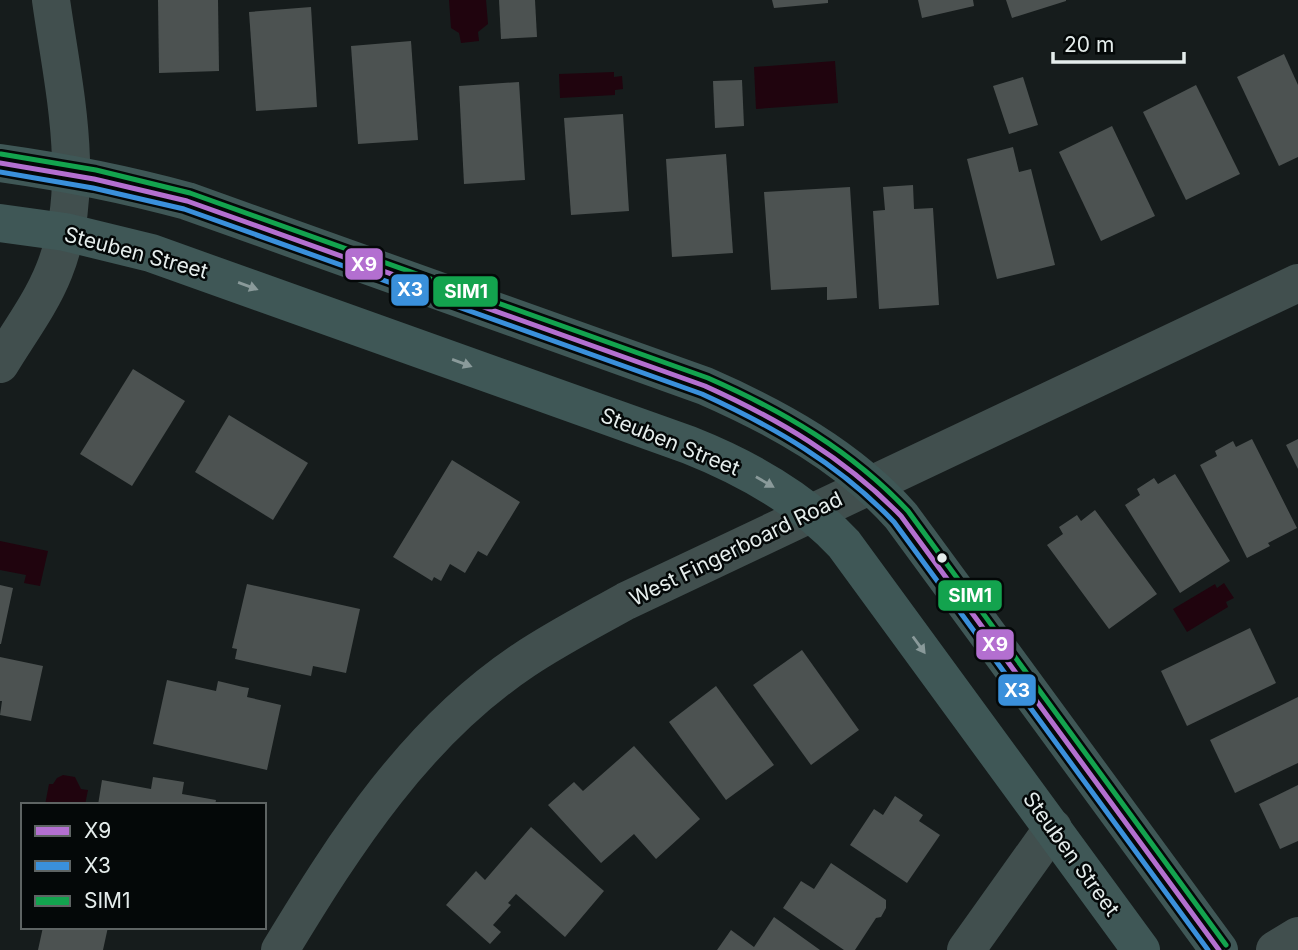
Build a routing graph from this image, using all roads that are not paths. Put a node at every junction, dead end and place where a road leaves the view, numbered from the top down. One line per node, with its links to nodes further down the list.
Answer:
1 (51, 0): 3 (street)
2 (0, 163): 3 (main road)
3 (70, 173): 5 (street); 8 (main road)
4 (0, 223): 5 (main road, Steuben Street)
5 (65, 232): 7 (street); 9 (main road, Steuben Street, one-way to 9)
6 (1298, 283): 8 (street, West Fingerboard Road)
7 (0, 365)
8 (870, 484): 9 (street, West Fingerboard Road); 15 (main road)
9 (811, 512): 10 (main road, Steuben Street, one-way to 10); 12 (street, West Fingerboard Road)
10 (1053, 828): 13 (street); 14 (main road, Steuben Street)
11 (1298, 936): 16 (street)
12 (279, 950)
13 (966, 950)
14 (1141, 950)
15 (1219, 950)
16 (1275, 950)

